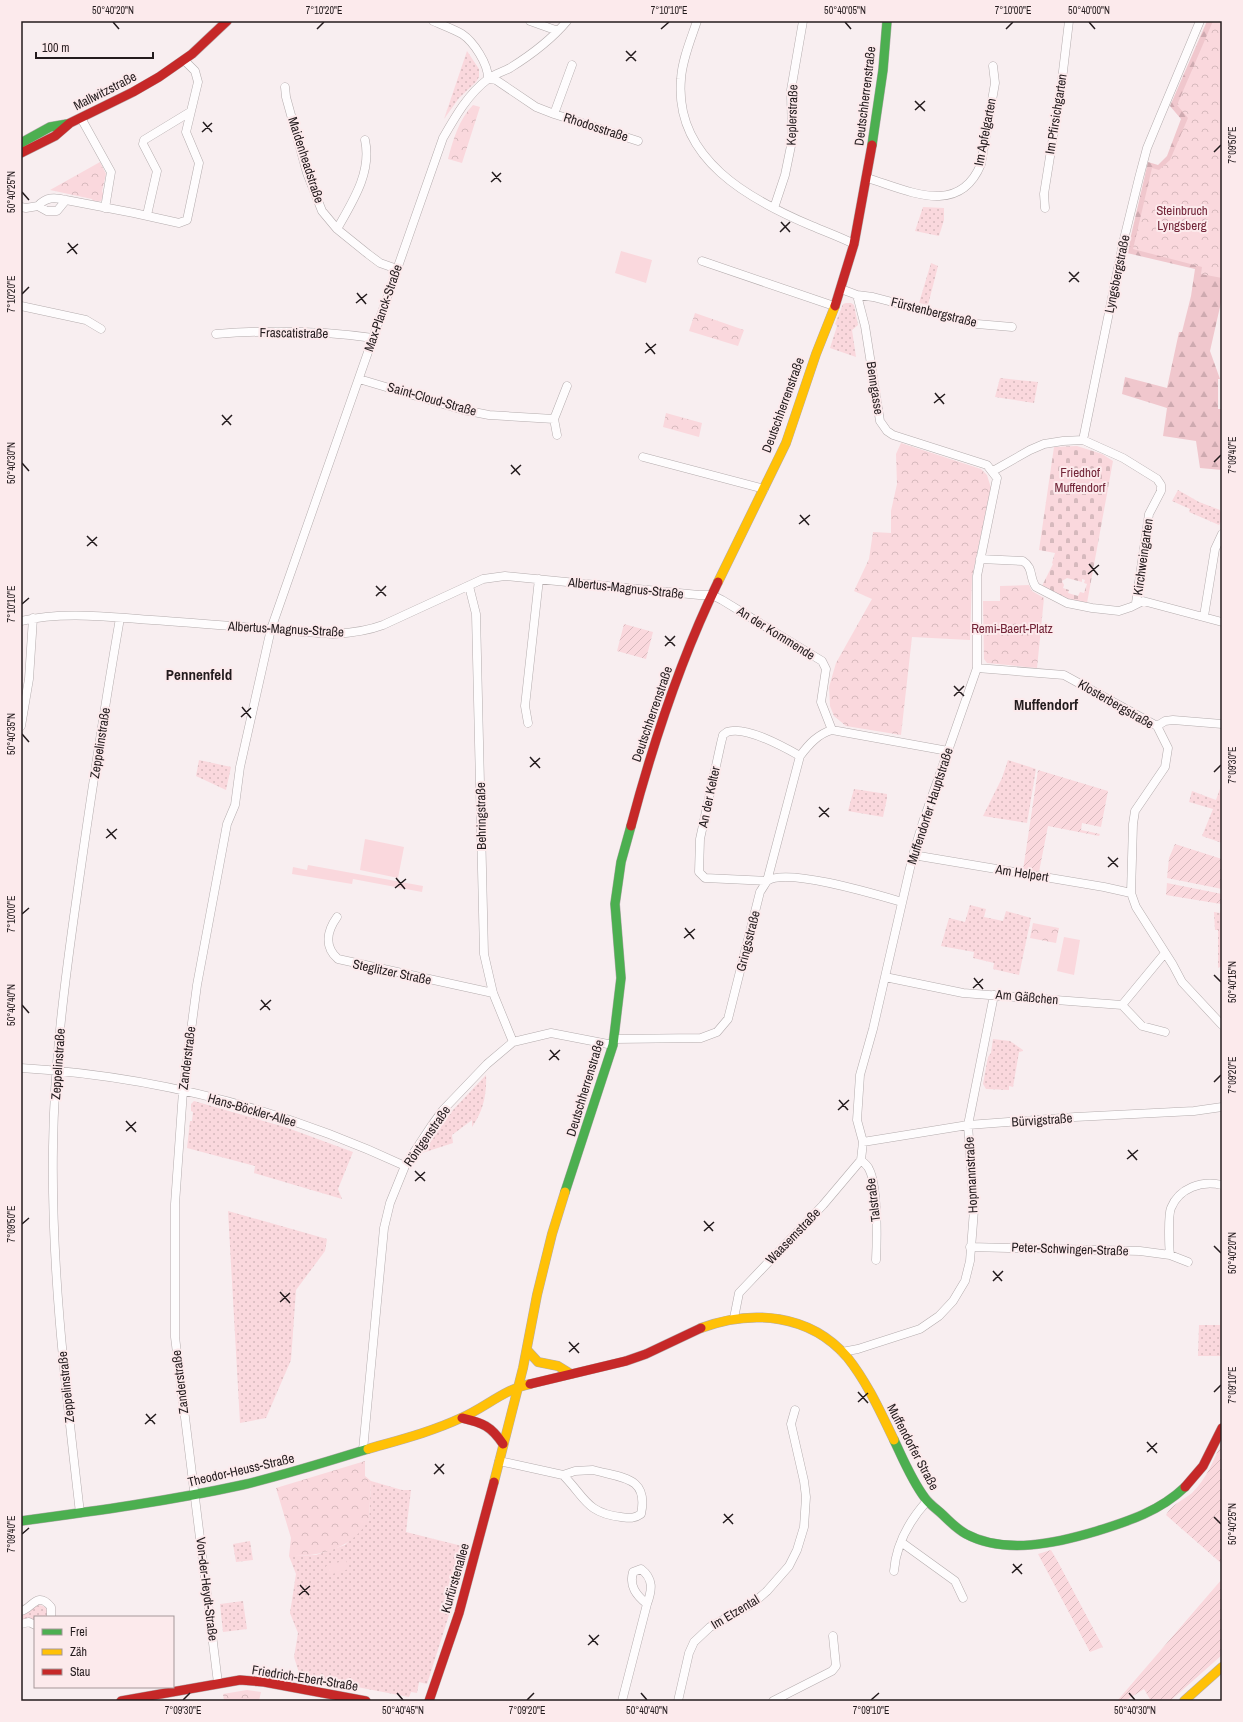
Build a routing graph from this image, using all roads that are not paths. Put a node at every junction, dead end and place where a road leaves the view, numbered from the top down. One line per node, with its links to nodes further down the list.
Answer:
1 (227, 21): 11 (street, Mallwitzstraße)
2 (433, 21): 14 (street)
3 (530, 21): 10 (street)
4 (567, 21): 10 (street, Max-Planck-Straße)
5 (697, 21): 29 (street)
6 (803, 21): 29 (street, Keplerstraße)
7 (887, 21): 24 (street, Deutschherrenstraße)
8 (1068, 21): 30 (street, Im Pfirsichgarten)
9 (1200, 21): 48 (street, Lyngsbergstraße)
10 (558, 31): 14 (street, Max-Planck-Straße)
11 (184, 60): 16 (street); 18 (street, Mallwitzstraße)
12 (572, 65): 17 (street, Rhodosstraße)
13 (993, 66): 24 (street, Im Apfelgarten)
14 (488, 78): 17 (street, Rhodosstraße); 35 (street, Max-Planck-Straße)
15 (285, 87): 32 (street, Maidenheadstraße)
16 (190, 112): 31 (street); 31 (street)
17 (554, 114): 21 (street, Rhodosstraße)
18 (81, 118): 19 (street, Mallwitzstraße); 28 (street)
19 (70, 123): 22 (street, Mallwitzstraße); 23 (street, Mallwitzstraße)
20 (365, 140): 32 (street)
21 (638, 141)
22 (21, 143)
23 (21, 153)
24 (867, 178): 33 (street, Deutschherrenstraße)
25 (66, 200): 26 (street); 26 (street); 28 (street)
26 (38, 206): 27 (street)
27 (21, 207)
28 (105, 208): 31 (street)
29 (774, 208): 33 (street)
30 (1045, 208)
31 (147, 216)
32 (337, 229): 35 (street, Maidenheadstraße)
33 (854, 244): 36 (street, Deutschherrenstraße)
34 (702, 261): 39 (street)
35 (397, 269): 43 (street, Max-Planck-Straße)
36 (840, 289): 37 (street); 39 (street, Deutschherrenstraße)
37 (856, 295): 40 (street, Fürstenbergstraße); 50 (street, Benngasse)
38 (21, 306): 41 (street)
39 (834, 306): 51 (street, Deutschherrenstraße)
40 (1012, 328)
41 (101, 329)
42 (216, 334): 43 (street, Frascatistraße)
43 (373, 338): 44 (street, Max-Planck-Straße)
44 (358, 379): 46 (street, Saint-Cloud-Straße); 63 (street, Max-Planck-Straße)
45 (567, 386): 46 (street)
46 (554, 419): 47 (street)
47 (557, 435)
48 (1083, 440): 50 (street); 57 (street, Kirchweingarten)
49 (643, 457): 51 (street)
50 (993, 472): 53 (street, Muffendorfer Hauptstraße)
51 (764, 489): 56 (street, Deutschherrenstraße)
52 (1222, 534): 58 (street)
53 (980, 559): 57 (street); 64 (street, Muffendorfer Hauptstraße)
54 (539, 580): 55 (street, Albertus-Magnus-Straße); 56 (street, Albertus-Magnus-Straße); 65 (street)
55 (469, 586): 63 (street, Albertus-Magnus-Straße); 79 (street, Behringstraße)
56 (712, 595): 69 (street, An der Kommende); 85 (street, Deutschherrenstraße)
57 (1136, 603): 58 (street)
58 (1204, 616): 62 (street)
59 (33, 618): 60 (street, Albertus-Magnus-Straße); 61 (street, Albertus-Magnus-Straße); 67 (street)
60 (120, 618): 63 (street, Albertus-Magnus-Straße); 87 (street, Zeppelinstraße)
61 (21, 621)
62 (1222, 622)
63 (271, 628): 88 (street, Zanderstraße)
64 (977, 668): 68 (street, Klosterbergstraße); 70 (street, Muffendorfer Hauptstraße)
65 (528, 723)
66 (1222, 724): 68 (street)
67 (21, 726)
68 (1157, 726): 74 (street, Klosterbergstraße)
69 (832, 730): 70 (street); 71 (street)
70 (948, 752): 72 (street, Muffendorfer Hauptstraße)
71 (800, 756): 73 (street, Gringsstraße); 73 (street, An der Kelter)
72 (913, 855): 74 (street, Am Helpert); 75 (street, Muffendorfer Hauptstraße)
73 (767, 882): 75 (street); 85 (street, Gringsstraße)
74 (1131, 893): 77 (street, Klosterbergstraße)
75 (902, 902): 78 (street, Muffendorfer Hauptstraße)
76 (337, 917): 79 (street, Steglitzer Straße)
77 (1165, 953): 81 (street); 82 (street, Klosterbergstraße)
78 (885, 978): 80 (street, Am Gäßchen); 91 (street, Muffendorfer Hauptstraße)
79 (493, 993): 84 (street, Behringstraße)
80 (994, 995): 81 (street, Am Gäßchen); 90 (street, Hopmannstraße)
81 (1122, 1005): 83 (street)
82 (1222, 1025)
83 (1165, 1032)
84 (512, 1042): 85 (street, Röntgenstraße); 93 (street, Röntgenstraße)
85 (614, 1042): 100 (street, Deutschherrenstraße)
86 (21, 1068): 87 (street, Hans-Böckler-Allee)
87 (57, 1070): 88 (street, Hans-Böckler-Allee); 113 (street, Zeppelinstraße)
88 (183, 1091): 93 (street, Hans-Böckler-Allee); 111 (street, Zanderstraße)
89 (1222, 1107): 90 (street, Bürvigstraße)
90 (968, 1125): 91 (street, Bürvigstraße); 95 (street, Hopmannstraße)
91 (863, 1142): 92 (street)
92 (861, 1160): 97 (street, Talstraße); 99 (street, Waasemstraße)
93 (405, 1166): 108 (street, Röntgenstraße)
94 (1222, 1186): 96 (street)
95 (970, 1247): 96 (street, Peter-Schwingen-Straße); 101 (street, Hopmannstraße)
96 (1170, 1255): 98 (street, Peter-Schwingen-Straße)
97 (876, 1260)
98 (1188, 1262)
99 (734, 1318): 101 (street, Muffendorfer Straße); 102 (street, Muffendorfer Straße)
100 (527, 1350): 102 (street); 103 (street, Deutschherrenstraße)
101 (842, 1352): 112 (street, Muffendorfer Straße)
102 (571, 1374): 103 (street, Muffendorfer Straße)
103 (518, 1387): 105 (street, Theodor-Heuss-Straße); 107 (street, Kurfürstenallee)
104 (795, 1410): 130 (street, Im Etzental)
105 (462, 1418): 107 (street); 108 (street, Theodor-Heuss-Straße)
106 (1222, 1428): 112 (street, Muffendorfer Straße)
107 (503, 1444): 109 (street, Kurfürstenallee)
108 (363, 1450): 111 (street, Theodor-Heuss-Straße)
109 (499, 1461): 110 (street); 128 (street, Kurfürstenallee)
110 (563, 1475): 110 (street)
111 (195, 1495): 113 (street, Theodor-Heuss-Straße); 125 (street, Von-der-Heydt-Straße)
112 (927, 1501): 115 (street)
113 (80, 1513): 114 (street, Theodor-Heuss-Straße)
114 (21, 1521)
115 (901, 1542): 116 (street); 117 (street)
116 (894, 1571)
117 (962, 1598)
118 (647, 1604): 129 (street)
119 (21, 1612): 120 (street)
120 (52, 1616)
121 (21, 1624): 122 (street)
122 (34, 1624)
123 (833, 1636): 131 (street)
124 (1222, 1667): 132 (street)
125 (218, 1683): 126 (street, Friedrich-Ebert-Straße); 127 (street, Friedrich-Ebert-Straße)
126 (121, 1701)
127 (366, 1701)
128 (428, 1701)
129 (622, 1701)
130 (678, 1701)
131 (773, 1701)
132 (1184, 1701)

